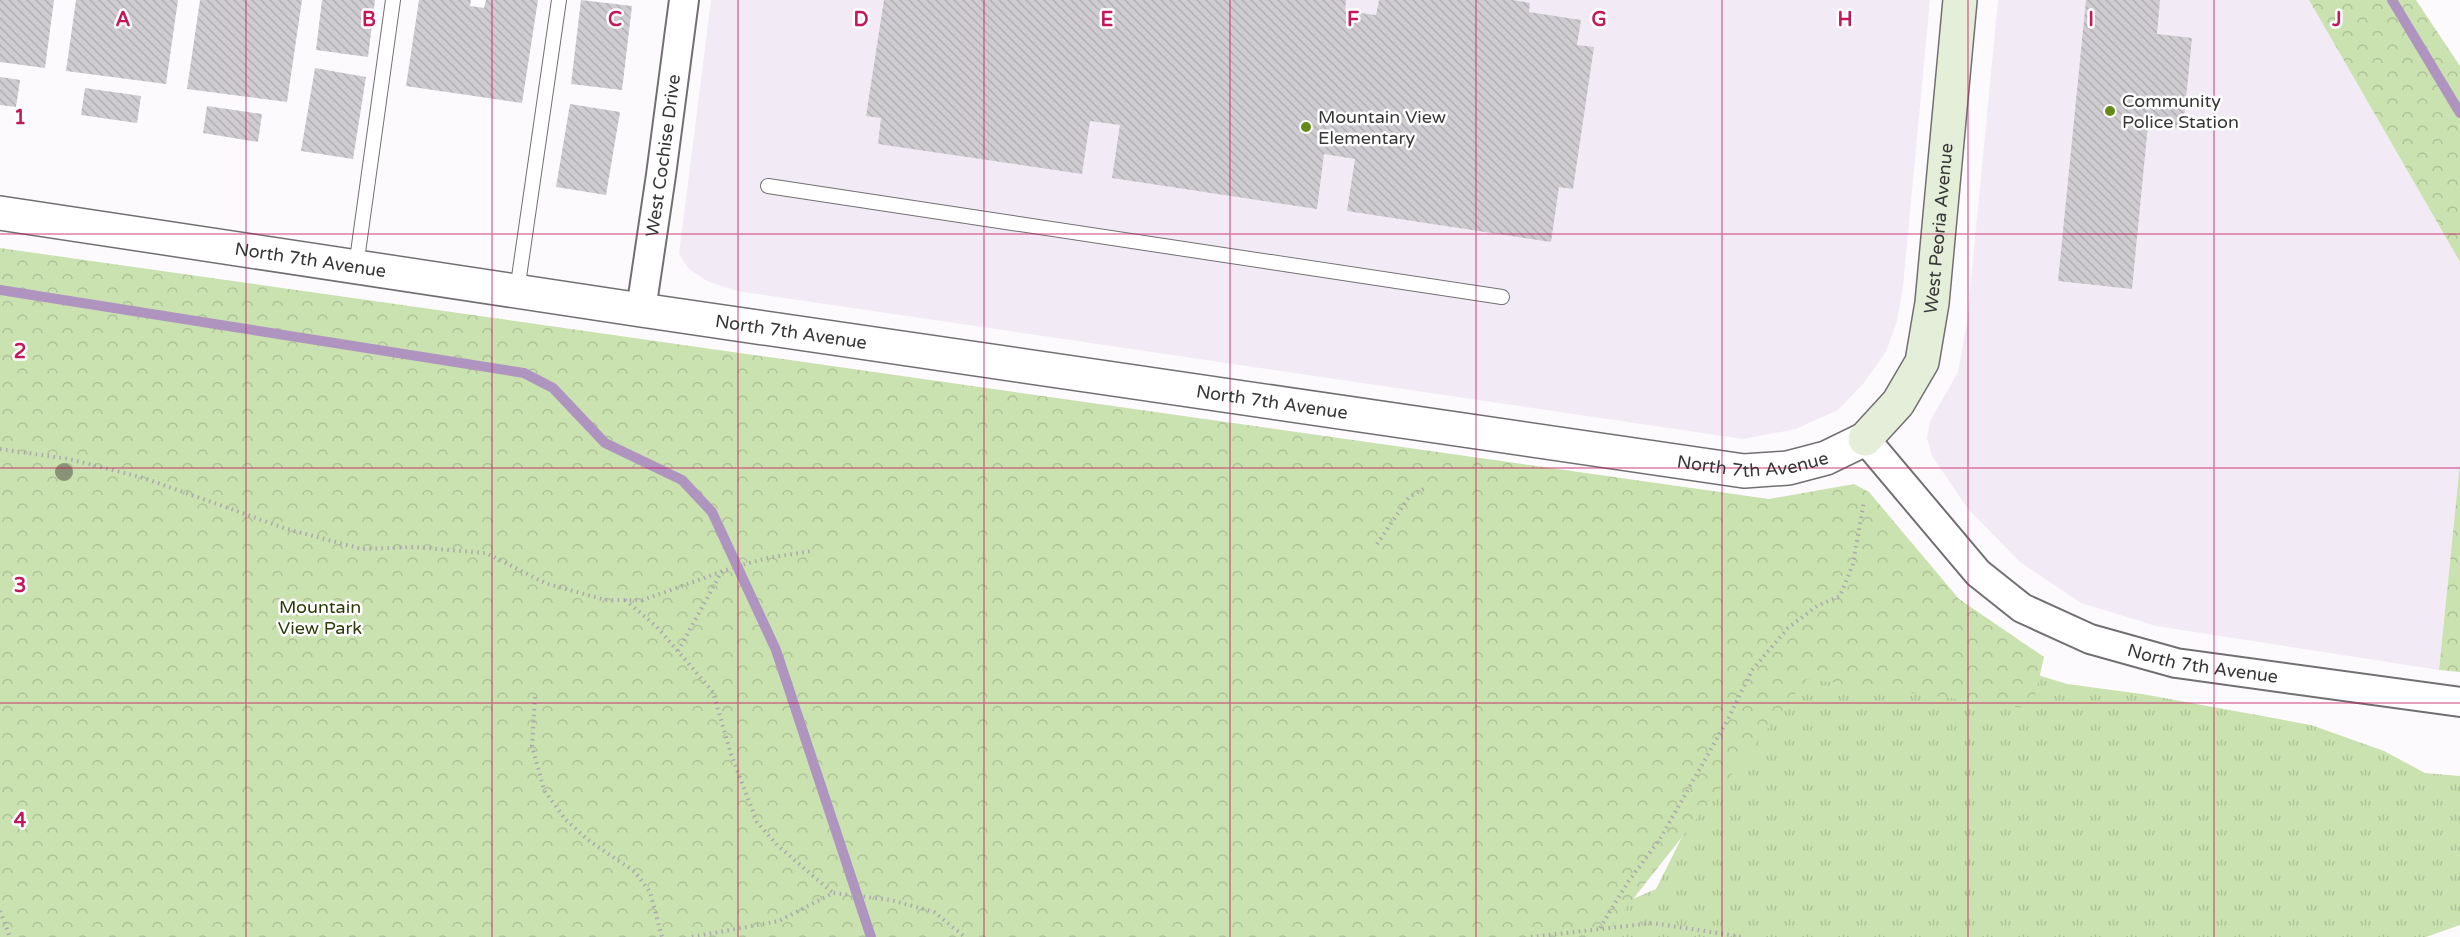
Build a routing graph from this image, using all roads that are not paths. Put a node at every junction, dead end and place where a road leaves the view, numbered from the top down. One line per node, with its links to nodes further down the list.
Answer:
1 (393, 0): 7 (lane)
2 (559, 0): 8 (lane)
3 (684, 0): 10 (street, West Cochise Drive)
4 (1960, 0): 11 (main road, West Peoria Avenue)
5 (768, 186): 9 (lane)
6 (0, 213): 7 (street, North 7th Avenue)
7 (356, 267): 8 (street, North 7th Avenue)
8 (518, 291): 10 (street, North 7th Avenue)
9 (1502, 297)
10 (641, 310): 11 (street, North 7th Avenue)
11 (1865, 439): 12 (street, North 7th Avenue)
12 (2460, 702)

